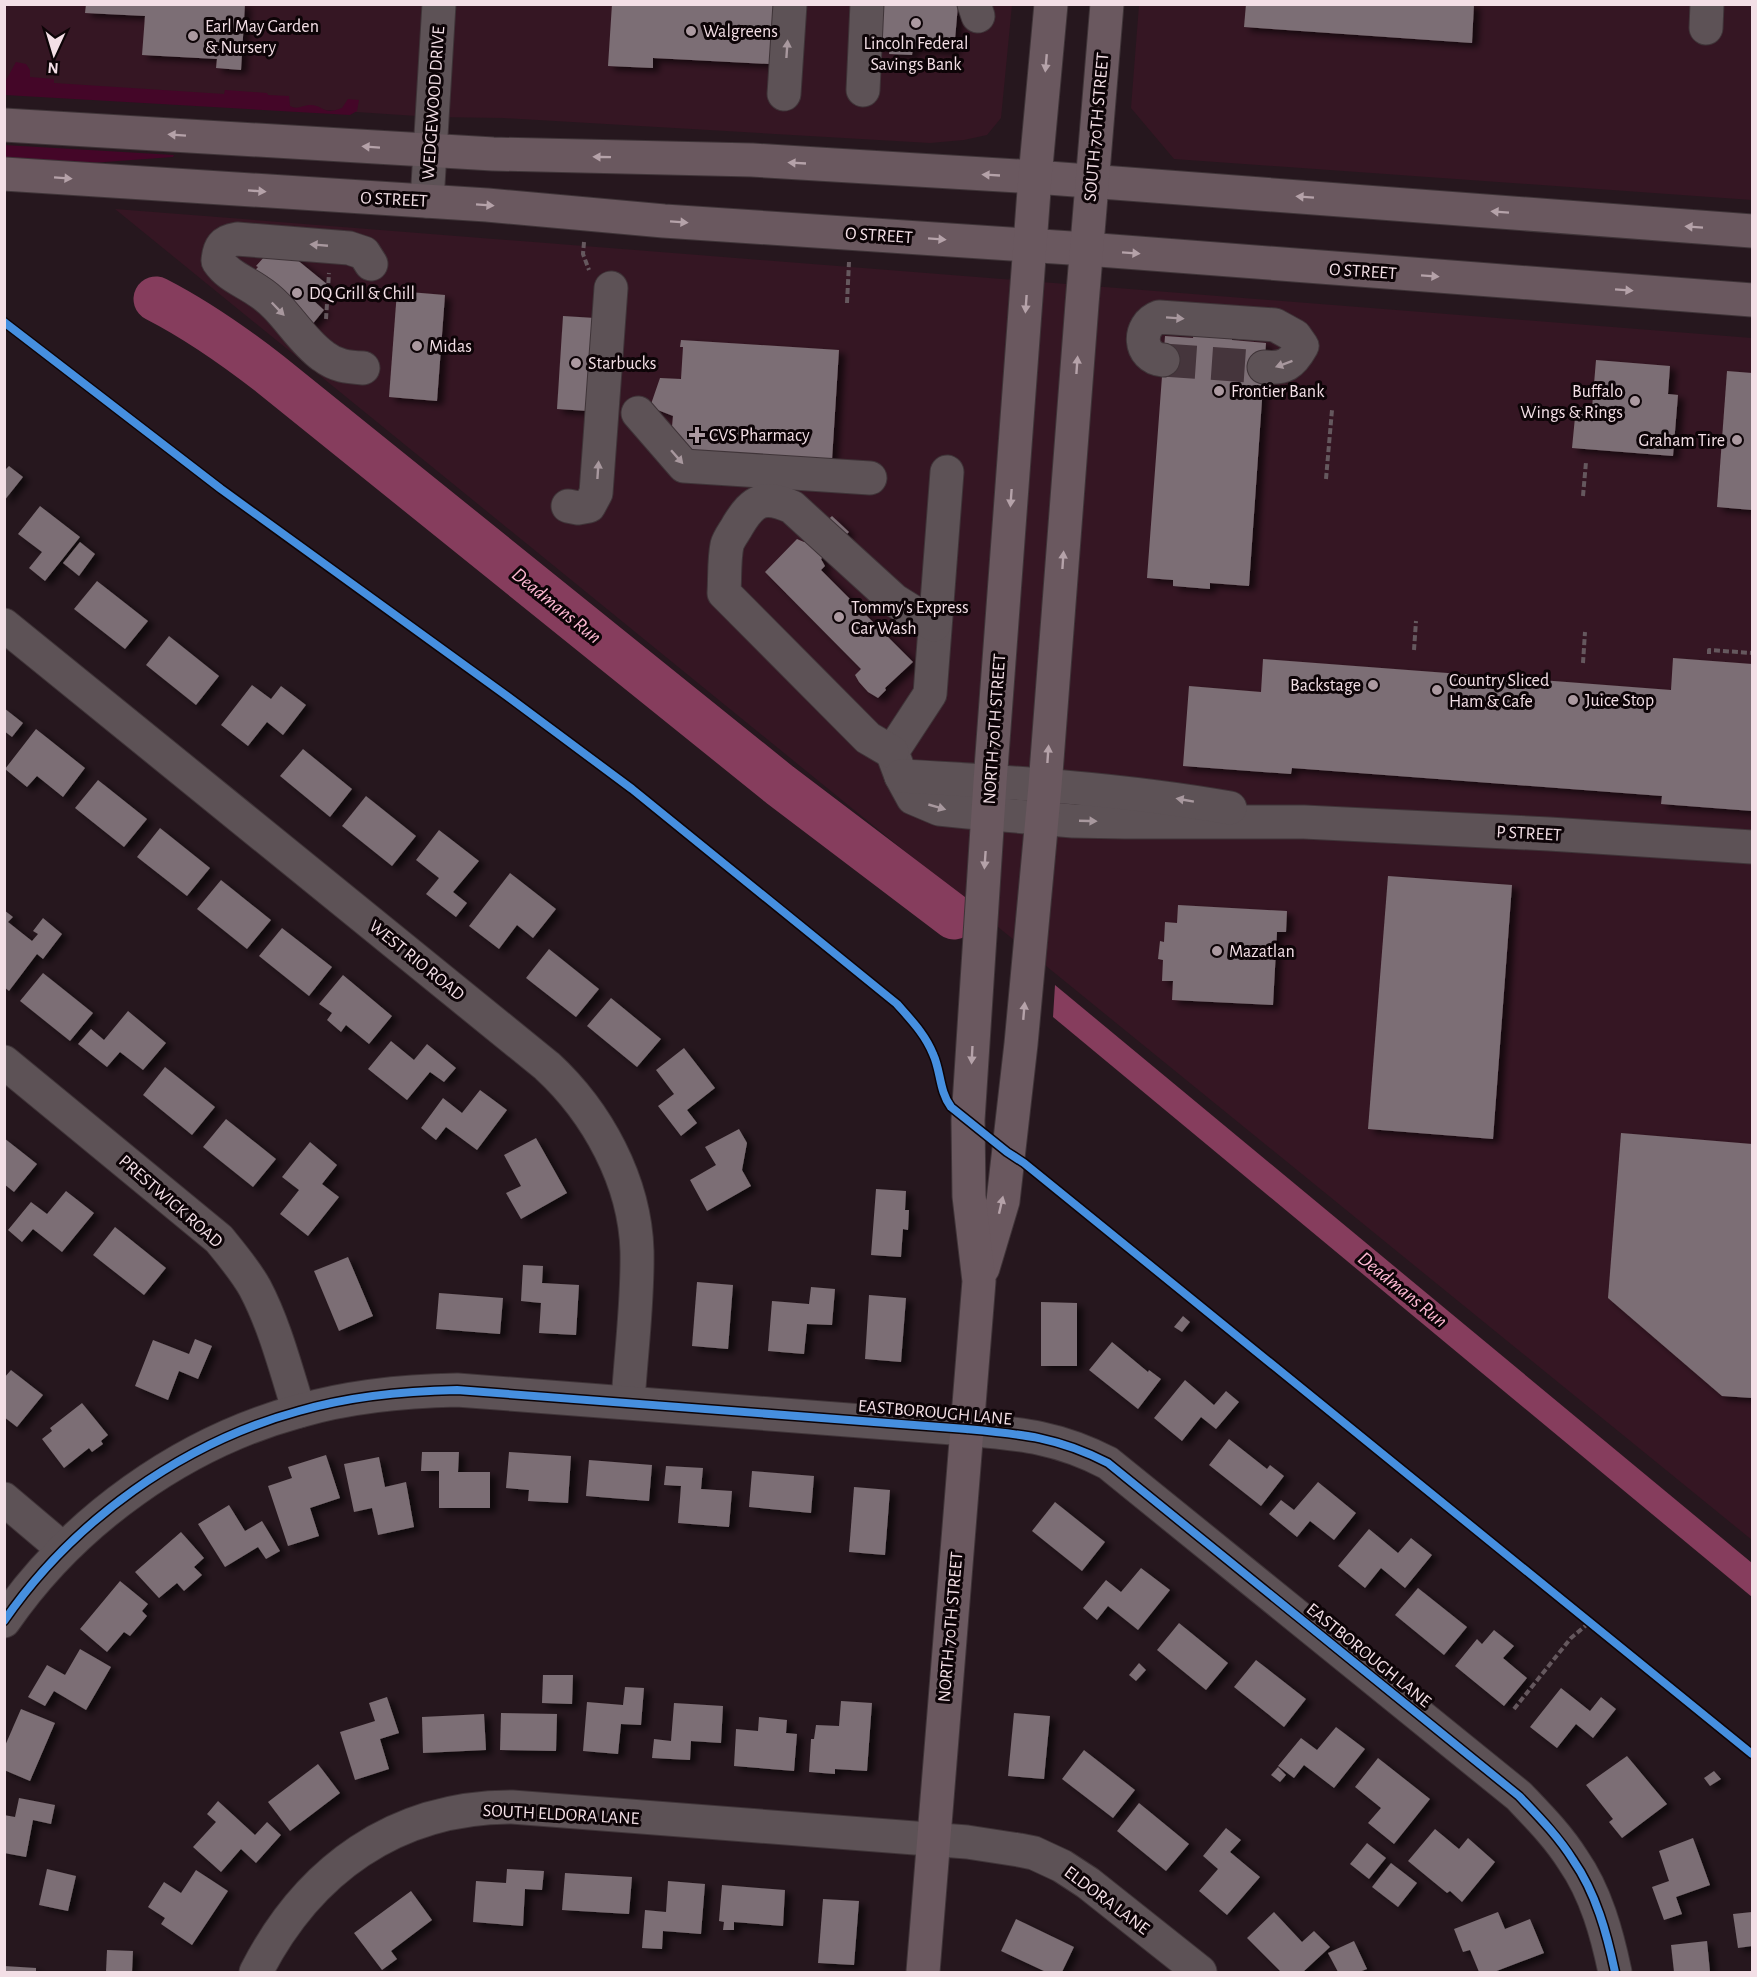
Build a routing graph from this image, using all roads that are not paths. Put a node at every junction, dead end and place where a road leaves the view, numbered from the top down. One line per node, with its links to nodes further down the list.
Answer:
1 (439, 4): 9 (street, WEDGEWOOD DRIVE)
2 (790, 4): 7 (street, one-way to 2)
3 (867, 4): 6 (street)
4 (1051, 4): 11 (main road, one-way to 11)
5 (1107, 4): 12 (main road, SOUTH 70TH STREET)
6 (863, 90)
7 (784, 94)
8 (4, 125): 9 (main road, one-way to 8)
9 (430, 151): 11 (main road, one-way to 9); 13 (street, WEDGEWOOD DRIVE)
10 (4, 174): 13 (main road, O STREET, one-way to 13)
11 (1035, 177): 12 (main road); 15 (main road, NORTH 70TH STREET)
12 (1091, 182): 14 (main road, one-way to 12); 16 (main road, SOUTH 70TH STREET)
13 (427, 201): 15 (main road, O STREET, one-way to 15)
14 (1752, 231)
15 (1030, 245): 16 (main road, O STREET); 30 (main road, NORTH 70TH STREET, one-way to 30)
16 (1086, 249): 19 (main road, O STREET, one-way to 19); 31 (main road, NORTH 70TH STREET, one-way to 16)
17 (371, 264): 22 (street, one-way to 22)
18 (600, 281): 26 (street, one-way to 18)
19 (1752, 300)
20 (1163, 360): 21 (street, one-way to 21)
21 (1264, 367)
22 (363, 368)
23 (638, 413): 25 (street, one-way to 25)
24 (947, 472): 28 (street)
25 (870, 478)
26 (568, 506)
27 (4, 625): 38 (street, WEST RIO ROAD)
28 (934, 626): 29 (street); 29 (street)
29 (896, 764): 30 (street, P STREET); 32 (street, P STREET, one-way to 32)
30 (990, 782): 31 (street, P STREET); 32 (main road, NORTH 70TH STREET)
31 (1045, 786): 33 (main road, NORTH 70TH STREET); 34 (street, P STREET, one-way to 31)
32 (988, 814): 33 (street, P STREET); 37 (main road, NORTH 70TH STREET, one-way to 37)
33 (1042, 818): 34 (street, P STREET, one-way to 34); 37 (main road, NORTH 70TH STREET, one-way to 33)
34 (1305, 822): 35 (street, P STREET)
35 (1752, 847)
36 (4, 1062): 39 (street, PRESTWICK ROAD)
37 (979, 1281): 40 (main road, NORTH 70TH STREET)
38 (628, 1402): 39 (street, EASTBOROUGH LANE); 40 (street, EASTBOROUGH LANE)
39 (299, 1411): 42 (street, EASTBOROUGH LANE)
40 (966, 1429): 44 (main road, NORTH 70TH STREET); 48 (street, EASTBOROUGH LANE)
41 (4, 1500): 42 (street)
42 (63, 1549): 43 (street, EASTBOROUGH LANE)
43 (4, 1621)
44 (933, 1839): 45 (street, SOUTH ELDORA LANE); 46 (main road, NORTH 70TH STREET); 47 (street, ELDORA LANE)
45 (256, 1972)
46 (923, 1972)
47 (1200, 1972)
48 (1615, 1972)

